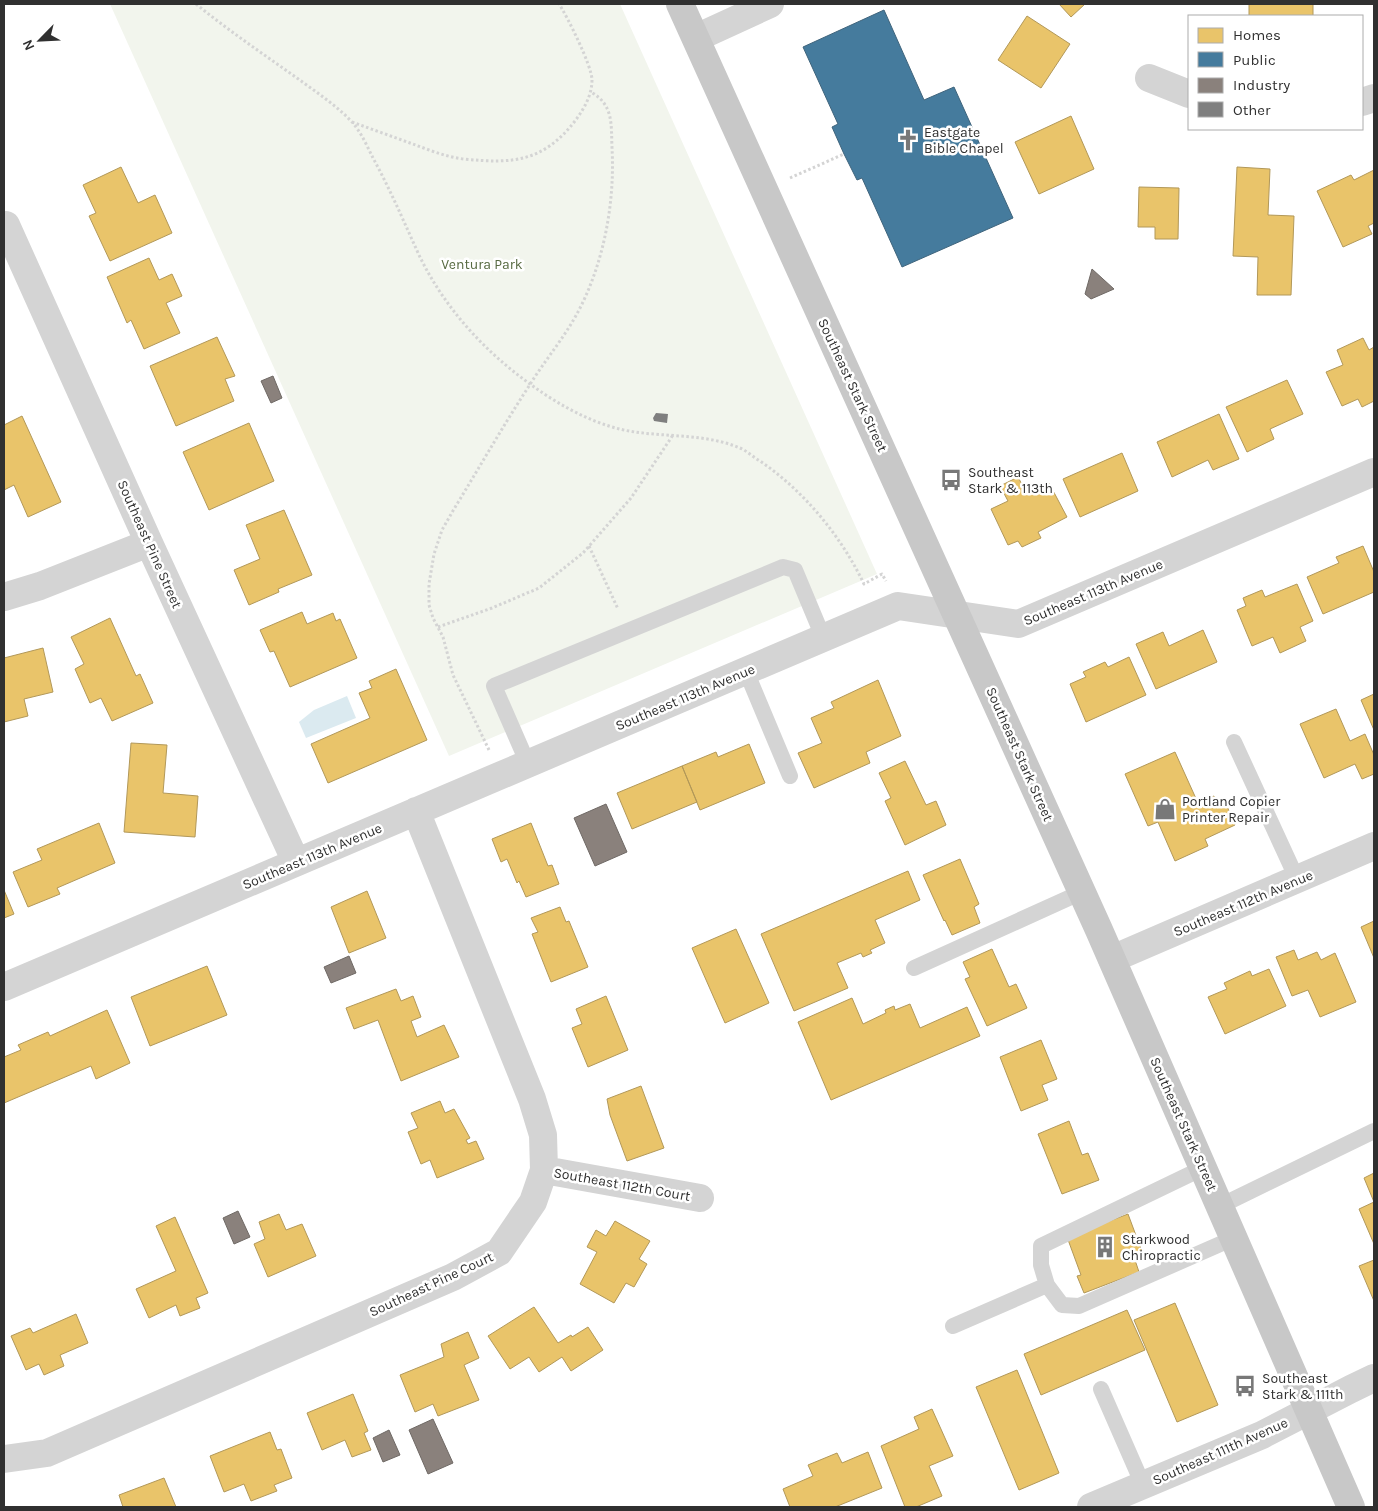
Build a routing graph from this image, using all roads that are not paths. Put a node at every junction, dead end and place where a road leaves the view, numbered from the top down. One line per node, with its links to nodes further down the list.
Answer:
1 (680, 4): 3 (main road, Southeast Stark Street)
2 (770, 4): 3 (street)
3 (696, 38): 10 (main road, Southeast Stark Street)
4 (1149, 78): 5 (street)
5 (1188, 94)
6 (6, 225): 8 (street, Southeast Pine Street)
7 (1374, 472): 10 (street, Southeast 113th Avenue)
8 (149, 543): 9 (street); 18 (street, Southeast Pine Street)
9 (4, 597)
10 (958, 616): 11 (street, Southeast 113th Avenue); 20 (main road, Southeast Stark Street)
11 (823, 637): 12 (street, Southeast 113th Avenue); 14 (lane)
12 (746, 671): 14 (street, Southeast 113th Avenue); 15 (lane)
13 (1234, 742): 19 (lane)
14 (528, 764): 16 (street, Southeast 113th Avenue)
15 (790, 776)
16 (416, 811): 18 (street, Southeast 113th Avenue); 26 (street, Southeast Pine Court)
17 (1374, 846): 19 (street, Southeast 112th Avenue)
18 (296, 862): 23 (street, Southeast 113th Avenue)
19 (1297, 880): 21 (street, Southeast 112th Avenue)
20 (1082, 892): 21 (main road, Southeast Stark Street); 22 (lane)
21 (1112, 959): 25 (main road, Southeast Stark Street)
22 (914, 968)
23 (4, 987)
24 (1374, 1131): 28 (lane)
25 (1204, 1168): 28 (main road, Southeast Stark Street); 30 (lane)
26 (544, 1170): 27 (street, Southeast 112th Court); 35 (street, Southeast Pine Court)
27 (700, 1198)
28 (1220, 1206): 29 (main road, Southeast Stark Street)
29 (1234, 1238): 30 (lane); 34 (main road, Southeast Stark Street)
30 (1047, 1285): 31 (lane)
31 (953, 1326)
32 (1374, 1378): 34 (street, Southeast 111th Avenue)
33 (1101, 1389): 36 (lane)
34 (1309, 1410): 36 (street, Southeast 111th Avenue); 38 (main road, Southeast Stark Street)
35 (4, 1459)
36 (1142, 1485): 37 (street, Southeast 111th Avenue)
37 (1090, 1507)
38 (1351, 1507)

